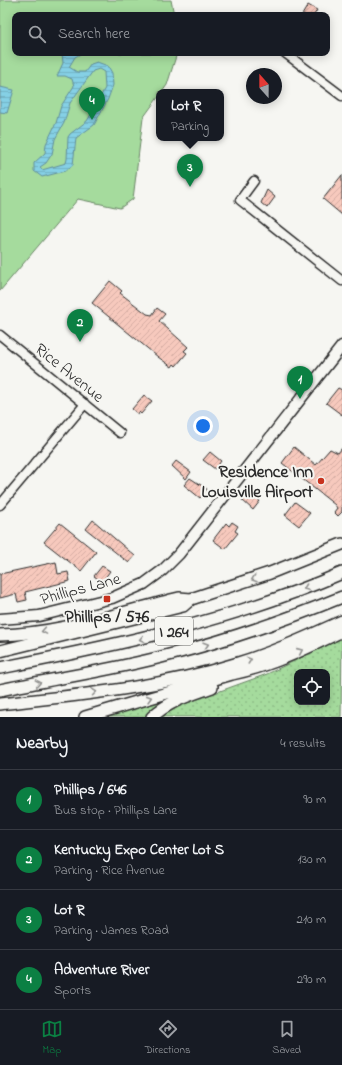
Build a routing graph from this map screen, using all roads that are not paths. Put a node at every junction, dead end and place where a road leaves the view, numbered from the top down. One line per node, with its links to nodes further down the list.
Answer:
1 (289, 56): 2 (street)
2 (342, 96)
3 (254, 181): 4 (street)
4 (342, 281)
5 (0, 335): 7 (street, Rice Avenue)
6 (342, 346): 14 (main road, Phillips Lane)
7 (85, 404): 8 (street, Rice Avenue); 9 (street)
8 (120, 433)
9 (0, 505)
10 (342, 544): 13 (highway, one-way to 13)
11 (342, 573): 19 (highway, I 264, one-way to 19)
12 (342, 597): 21 (highway, I 264, one-way to 12)
13 (191, 599): 17 (highway, one-way to 17); 18 (highway)
14 (0, 619)
15 (342, 621): 22 (highway, one-way to 15)
16 (342, 631): 20 (highway, one-way to 16)
17 (0, 635)
18 (0, 650)
19 (0, 668)
20 (250, 670): 23 (highway, one-way to 20); 24 (highway)
21 (0, 690)
22 (0, 704)
23 (85, 717)
24 (152, 717)

